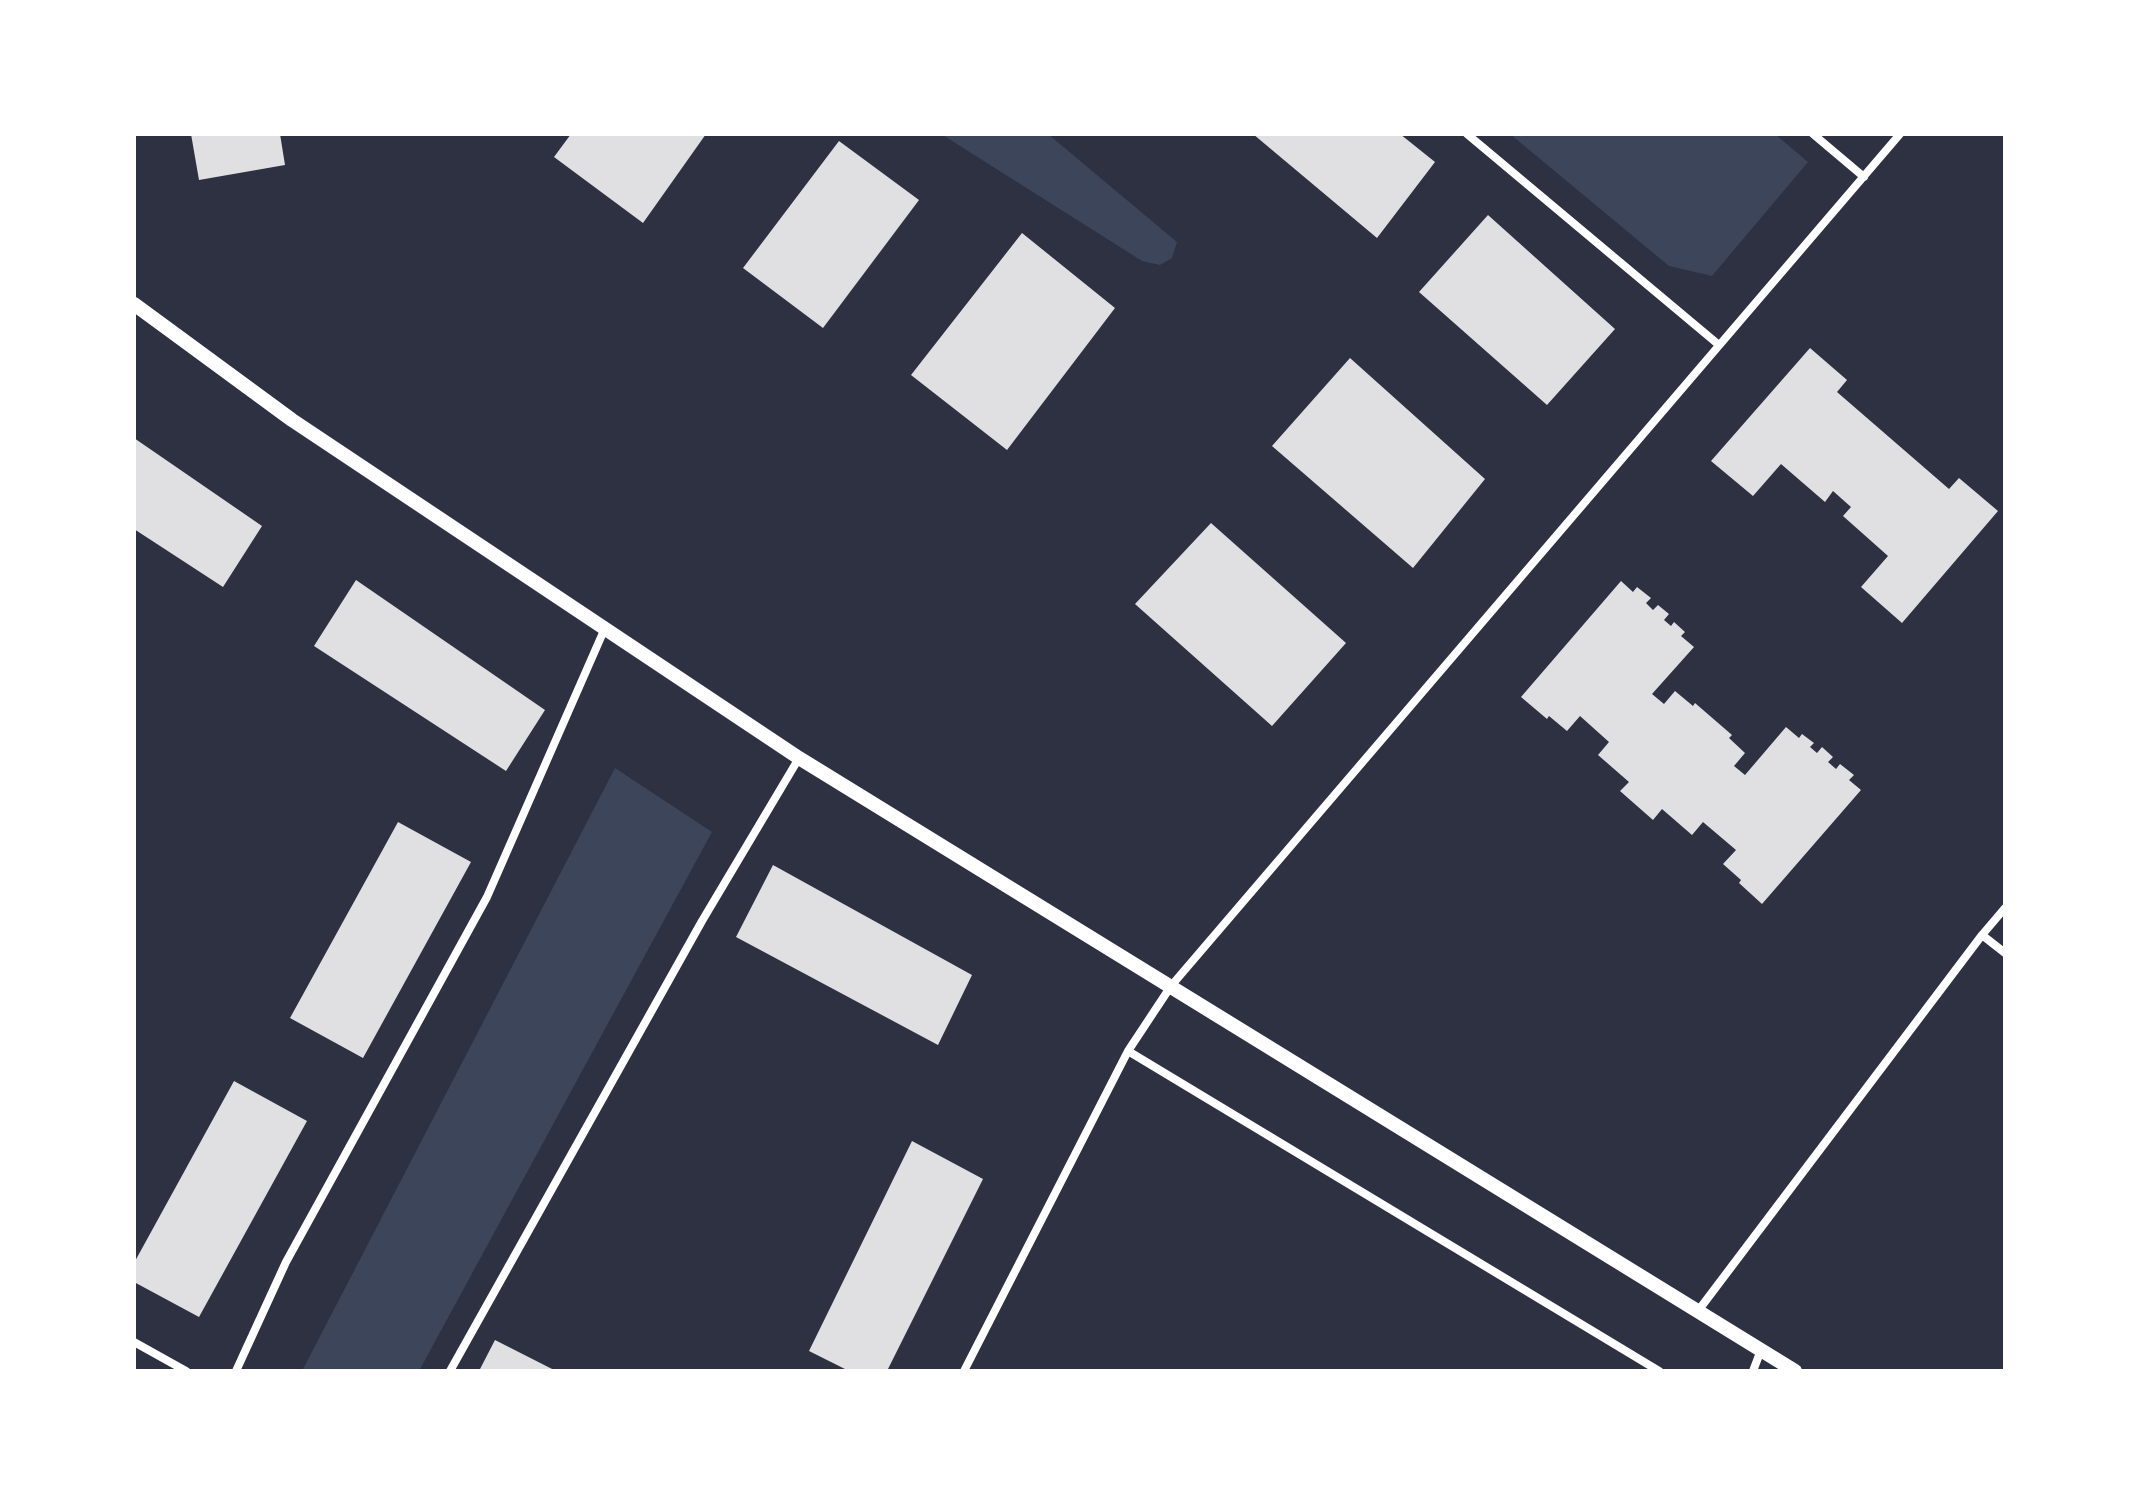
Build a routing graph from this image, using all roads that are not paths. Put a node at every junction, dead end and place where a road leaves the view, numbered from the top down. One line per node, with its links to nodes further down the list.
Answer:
1 (1467, 134): 6 (street)
2 (1813, 134): 4 (street)
3 (1900, 134): 4 (street)
4 (1864, 177): 6 (street)
5 (134, 304): 7 (street)
6 (1719, 345): 12 (street)
7 (605, 628): 8 (street); 18 (street)
8 (799, 758): 12 (street); 19 (street)
9 (2005, 908): 10 (street)
10 (1982, 935): 11 (street); 14 (street)
11 (2005, 953)
12 (1171, 986): 13 (street); 14 (street)
13 (1128, 1051): 20 (street); 21 (street)
14 (1698, 1311): 16 (street)
15 (134, 1342): 17 (street)
16 (1761, 1350): 22 (street); 23 (street)
17 (186, 1371)
18 (236, 1371)
19 (450, 1371)
20 (964, 1371)
21 (1659, 1371)
22 (1753, 1371)
23 (1795, 1371)

